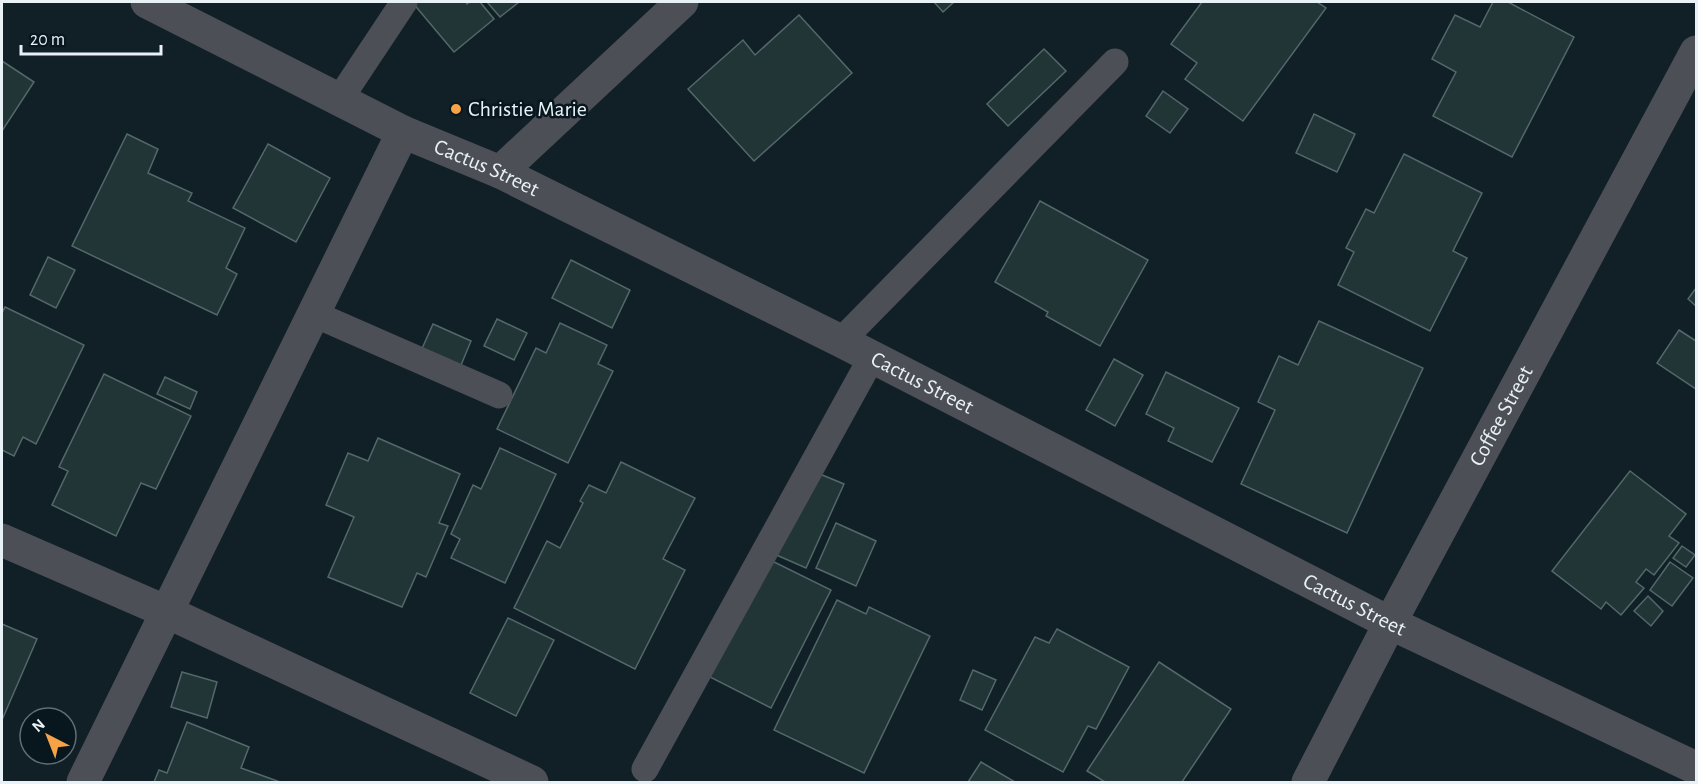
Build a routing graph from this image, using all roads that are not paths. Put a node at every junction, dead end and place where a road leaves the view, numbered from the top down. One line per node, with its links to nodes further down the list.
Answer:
1 (147, 2): 6 (street, Cactus Street)
2 (404, 2): 6 (lane)
3 (682, 2): 8 (street)
4 (1696, 52): 15 (street, Coffee Street)
5 (1115, 62): 10 (lane)
6 (339, 100): 7 (street, Cactus Street)
7 (403, 132): 8 (street, Cactus Street); 9 (street)
8 (500, 172): 10 (street, Cactus Street)
9 (314, 314): 12 (lane); 14 (street)
10 (841, 341): 11 (street, Cactus Street)
11 (872, 357): 15 (street, Cactus Street); 17 (lane)
12 (499, 395)
13 (2, 540): 14 (street)
14 (167, 612): 18 (street); 19 (street)
15 (1390, 623): 16 (street, Cactus Street); 20 (street, Coffee Street)
16 (1696, 768)
17 (645, 769)
18 (83, 783)
19 (532, 783)
20 (1308, 783)

